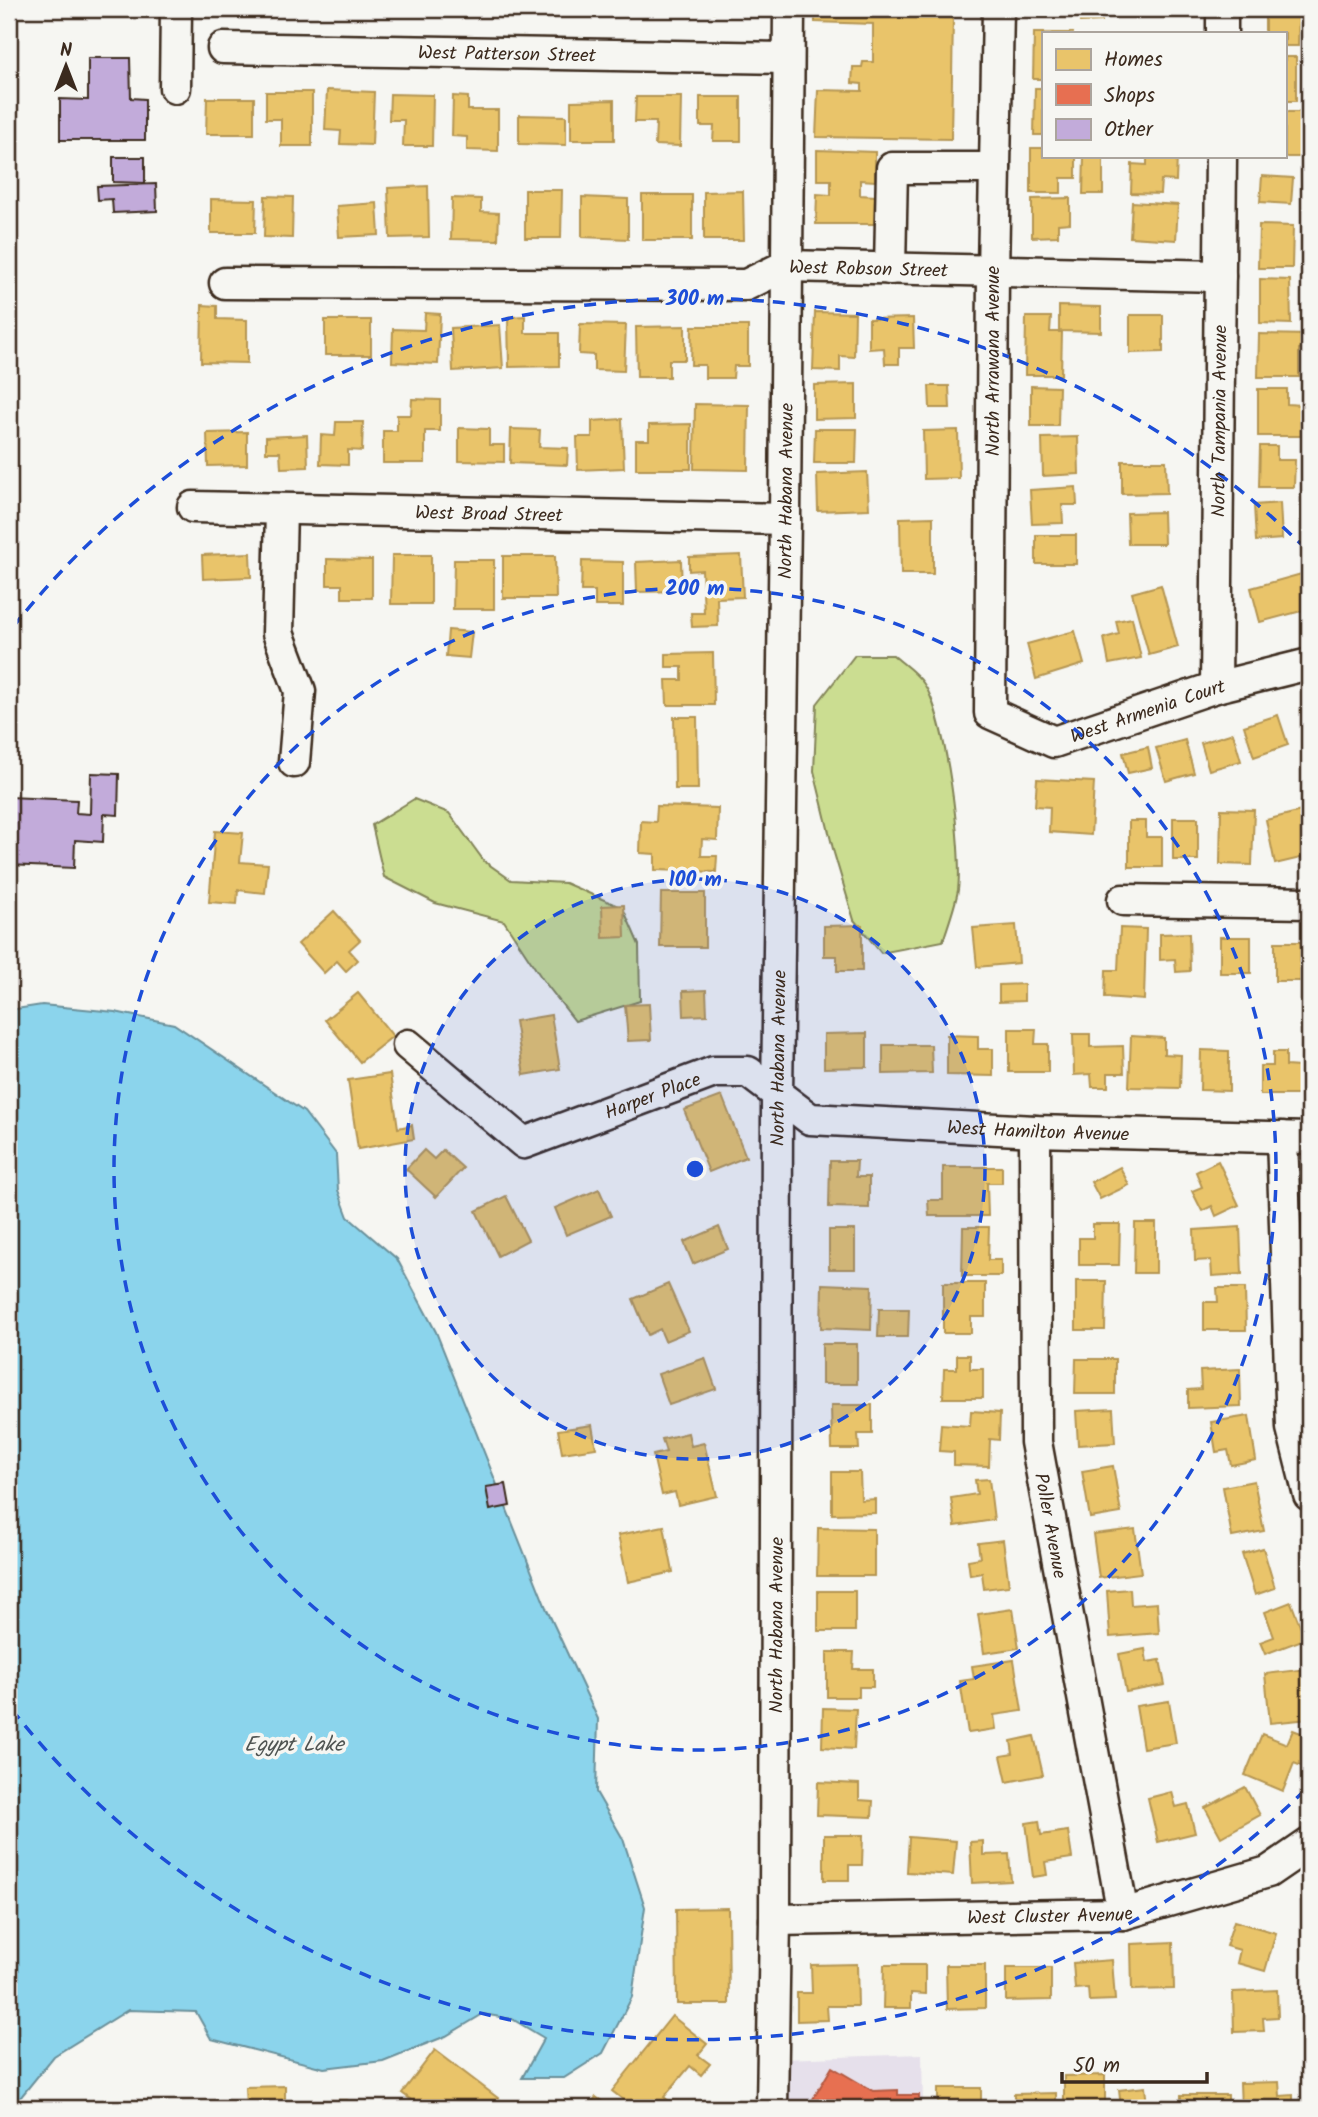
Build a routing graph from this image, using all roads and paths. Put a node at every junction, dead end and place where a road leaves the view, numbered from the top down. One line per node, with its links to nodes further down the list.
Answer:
1 (176, 9): 8 (street)
2 (789, 9): 7 (street, North Habana Avenue)
3 (998, 9): 10 (street, North Arrawana Avenue)
4 (1222, 9): 5 (street)
5 (1222, 32)
6 (223, 48): 7 (street, West Patterson Street)
7 (788, 58): 11 (street, North Habana Avenue)
8 (175, 88)
9 (1221, 158): 14 (street, North Tampania Avenue)
10 (995, 168): 12 (street); 13 (street, North Arrawana Avenue)
11 (785, 266): 12 (street, West Robson Street); 15 (street, West Robson Street); 18 (street, North Habana Avenue)
12 (890, 269): 13 (street, West Robson Street)
13 (993, 272): 14 (street, West Robson Street); 21 (street, North Arrawana Avenue)
14 (1220, 276): 20 (street, North Tampania Avenue)
15 (225, 283)
16 (193, 507): 17 (street, West Broad Street)
17 (281, 510): 18 (street, West Broad Street); 22 (street)
18 (785, 519): 26 (street, North Habana Avenue)
19 (1309, 664): 20 (street, West Armenia Court)
20 (1216, 687): 21 (street, West Armenia Court)
21 (990, 713)
22 (294, 762)
23 (1123, 900): 24 (street)
24 (1309, 903)
25 (408, 1045): 26 (street, Harper Place)
26 (777, 1094): 27 (street, West Hamilton Avenue); 33 (street, North Habana Avenue)
27 (1035, 1131): 28 (street, West Hamilton Avenue); 32 (street, Poller Avenue)
28 (1296, 1138): 29 (street)
29 (1301, 1426): 30 (street)
30 (1309, 1495)
31 (1309, 1844): 32 (street, West Cluster Avenue)
32 (1123, 1914): 33 (street, West Cluster Avenue)
33 (775, 1920): 34 (street, North Habana Avenue)
34 (772, 2108)

